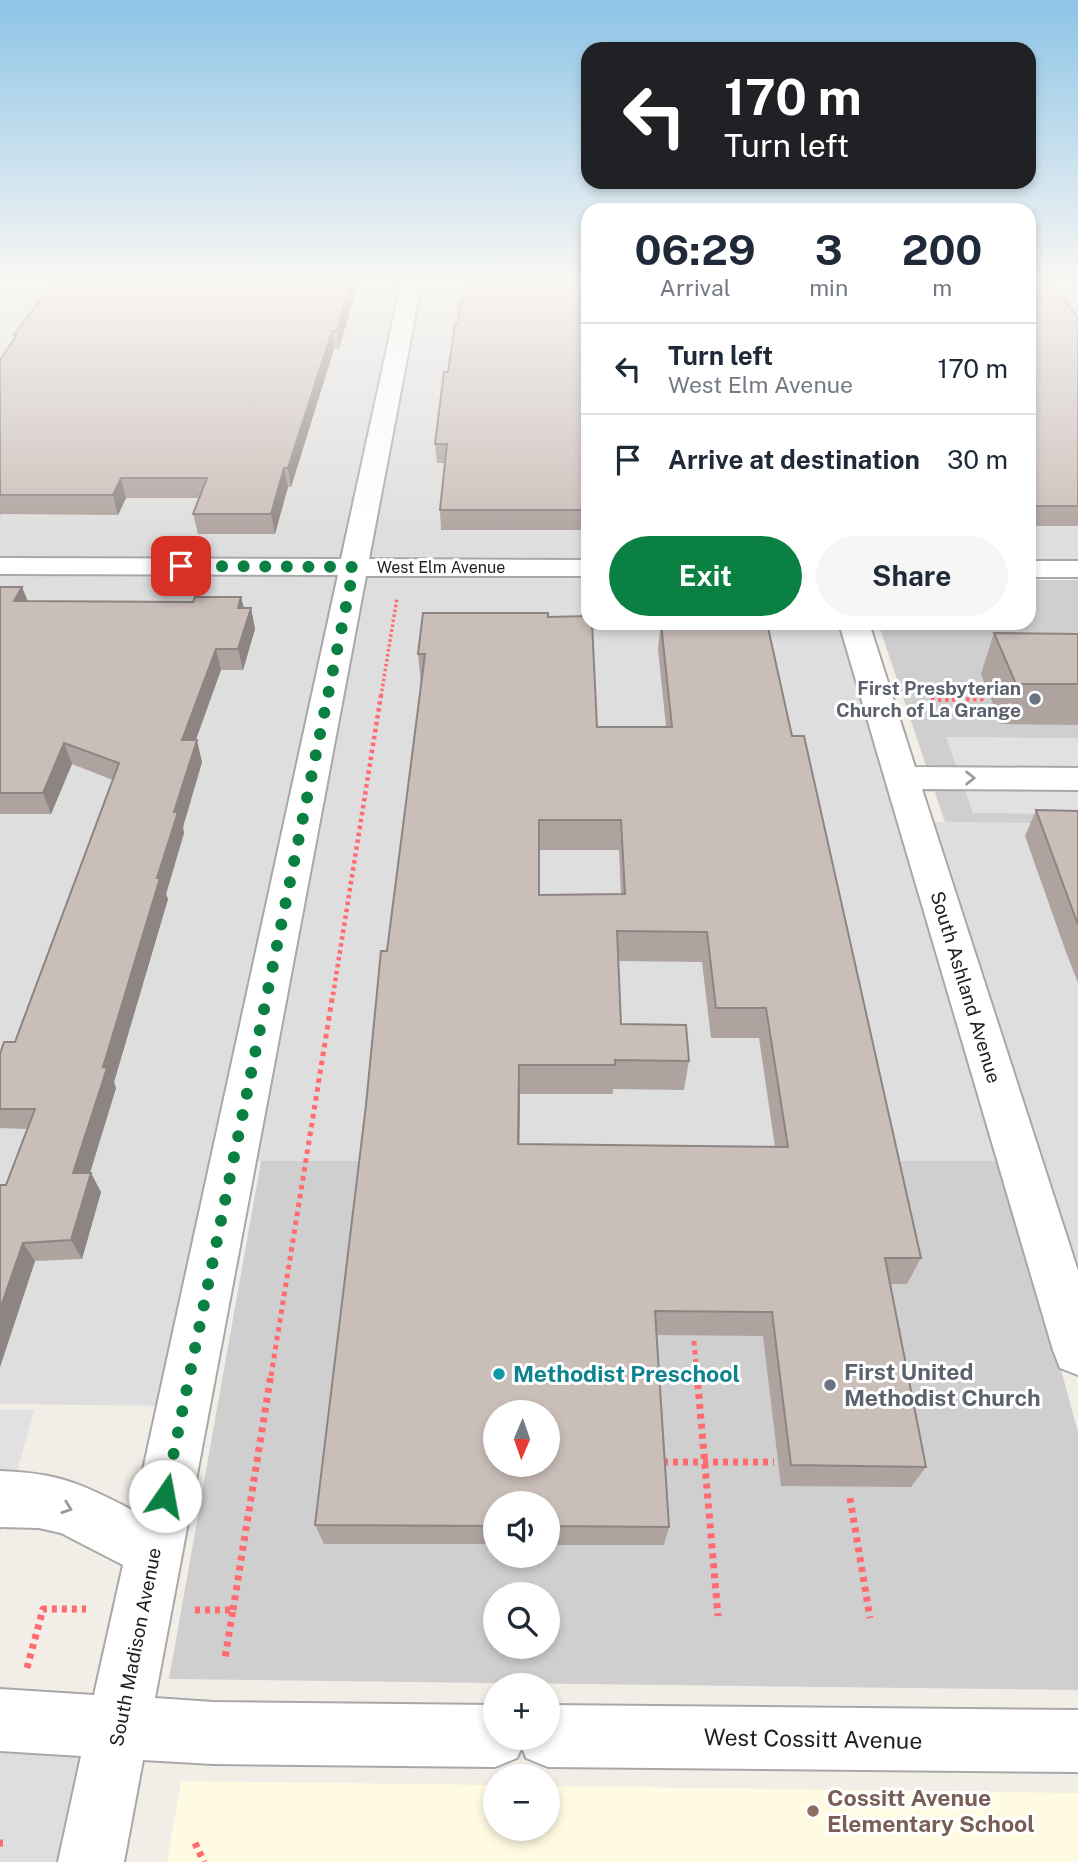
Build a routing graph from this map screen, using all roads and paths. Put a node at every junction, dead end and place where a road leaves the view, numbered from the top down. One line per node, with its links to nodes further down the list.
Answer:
1 (395, 366): 3 (street, South Madison Avenue)
2 (0, 566): 3 (street, West Elm Avenue)
3 (354, 567): 4 (street, West Elm Avenue); 20 (street, South Madison Avenue)
4 (581, 568)
5 (1036, 569): 6 (street)
6 (1078, 569)
7 (397, 596): 23 (path)
8 (856, 630): 11 (street, South Ashland Avenue)
9 (931, 699): 10 (path)
10 (987, 699)
11 (902, 778): 12 (street, one-way to 12); 14 (street, South Ashland Avenue)
12 (1078, 779)
13 (694, 1341): 15 (path)
14 (1078, 1350)
15 (705, 1461): 16 (path); 17 (path); 24 (path)
16 (663, 1462)
17 (774, 1462)
18 (850, 1498): 25 (path)
19 (0, 1499): 20 (street, one-way to 20)
20 (154, 1551): 28 (street, South Madison Avenue)
21 (86, 1609): 27 (path)
22 (190, 1610): 23 (path)
23 (233, 1610): 26 (path)
24 (718, 1616)
25 (870, 1618)
26 (226, 1658)
27 (13, 1695): 28 (street)
28 (119, 1727): 29 (street); 33 (street, South Madison Avenue)
29 (483, 1736)
30 (560, 1736): 31 (street, West Cossitt Avenue)
31 (1078, 1741)
32 (195, 1843): 34 (path)
33 (91, 1862)
34 (204, 1862)

